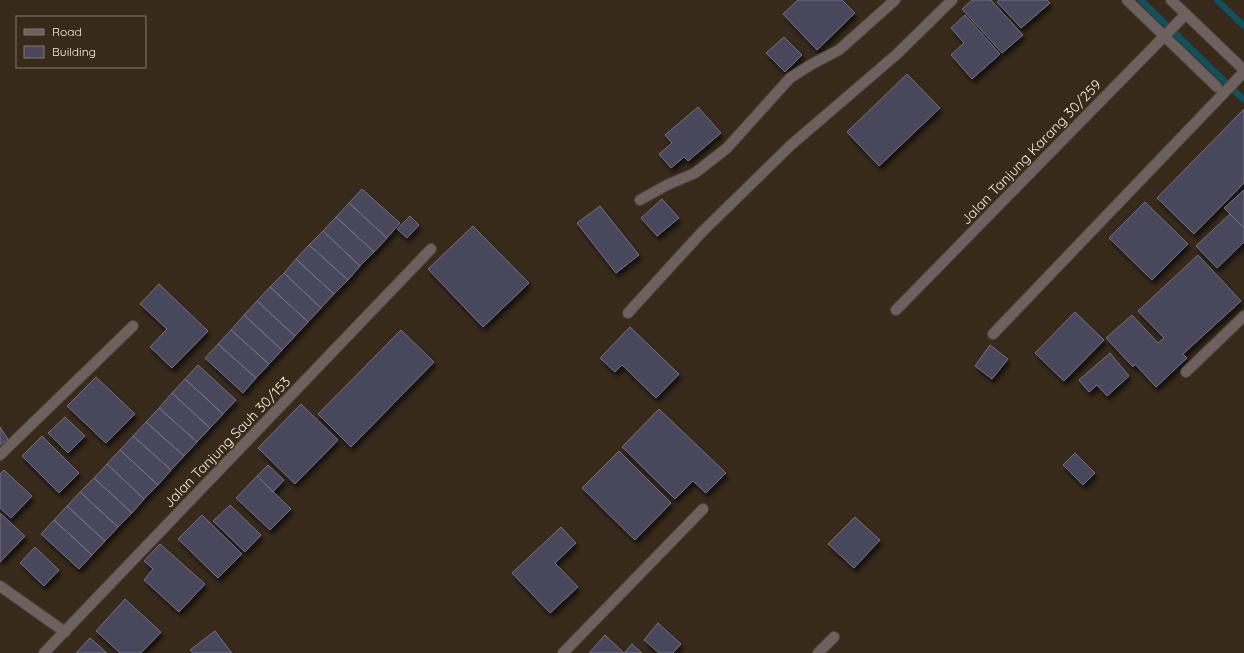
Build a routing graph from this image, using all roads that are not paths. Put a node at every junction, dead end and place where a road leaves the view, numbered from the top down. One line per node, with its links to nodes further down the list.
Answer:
1 (895, 0): 9 (street)
2 (952, 0): 12 (street)
3 (1127, 0): 6 (street)
4 (1178, 2): 5 (street)
5 (1186, 14): 6 (street, Jalan Tanjung Karang 30/259); 7 (street)
6 (1164, 36): 8 (street); 11 (street, Jalan Tanjung Karang 30/259)
7 (1243, 73): 15 (street)
8 (1217, 87)
9 (640, 200)
10 (431, 249): 20 (street, Jalan Tanjung Sauh 30/153)
11 (896, 310)
12 (628, 313)
13 (1244, 316): 16 (street)
14 (133, 326): 17 (street)
15 (993, 334)
16 (1186, 372)
17 (0, 455)
18 (703, 509): 23 (street)
19 (0, 586): 20 (street)
20 (65, 632): 22 (street, Jalan Tanjung Sauh 30/153)
21 (834, 637): 24 (street)
22 (44, 653)
23 (563, 653)
24 (818, 653)

